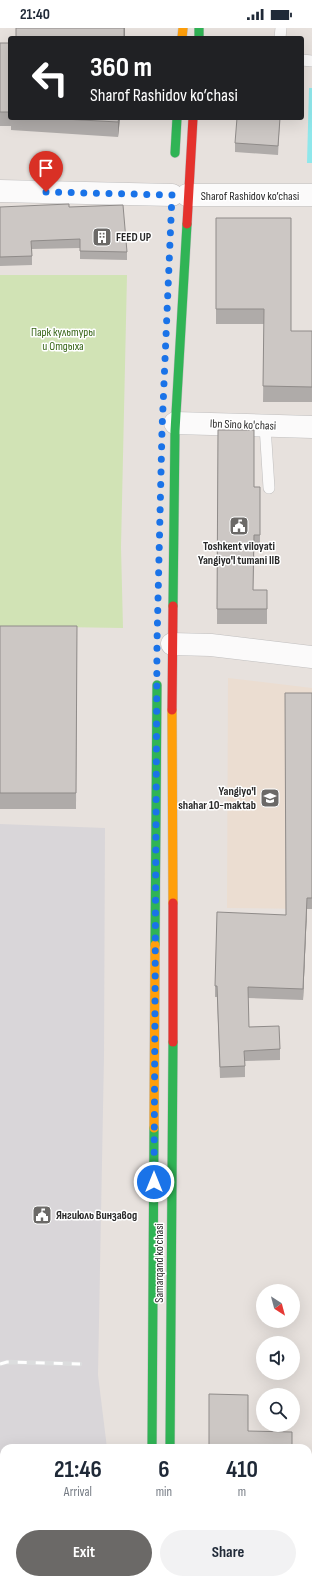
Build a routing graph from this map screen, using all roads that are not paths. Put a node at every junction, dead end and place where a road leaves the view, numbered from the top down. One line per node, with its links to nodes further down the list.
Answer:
1 (177, 120): 3 (main road)
2 (193, 120): 5 (main road, Samarqand ko'chasi)
3 (175, 162)
4 (0, 191): 5 (street, Sharof Rashidov ko’chasi)
5 (176, 195): 6 (street, Sharof Rashidov ko’chasi); 7 (main road, Samarqand ko'chasi)
6 (312, 195)
7 (175, 423): 8 (street, Ibn Sino ko'chasi); 11 (main road, Samarqand ko'chasi)
8 (265, 426): 9 (street, Ibn Sino ko'chasi); 10 (lane)
9 (312, 427)
10 (269, 488)
11 (168, 643): 12 (street); 15 (main road, Samarqand ko'chasi)
12 (312, 657)
13 (157, 673): 14 (main road, Samarqand ko'chasi)
14 (152, 1444)
15 (170, 1444)

